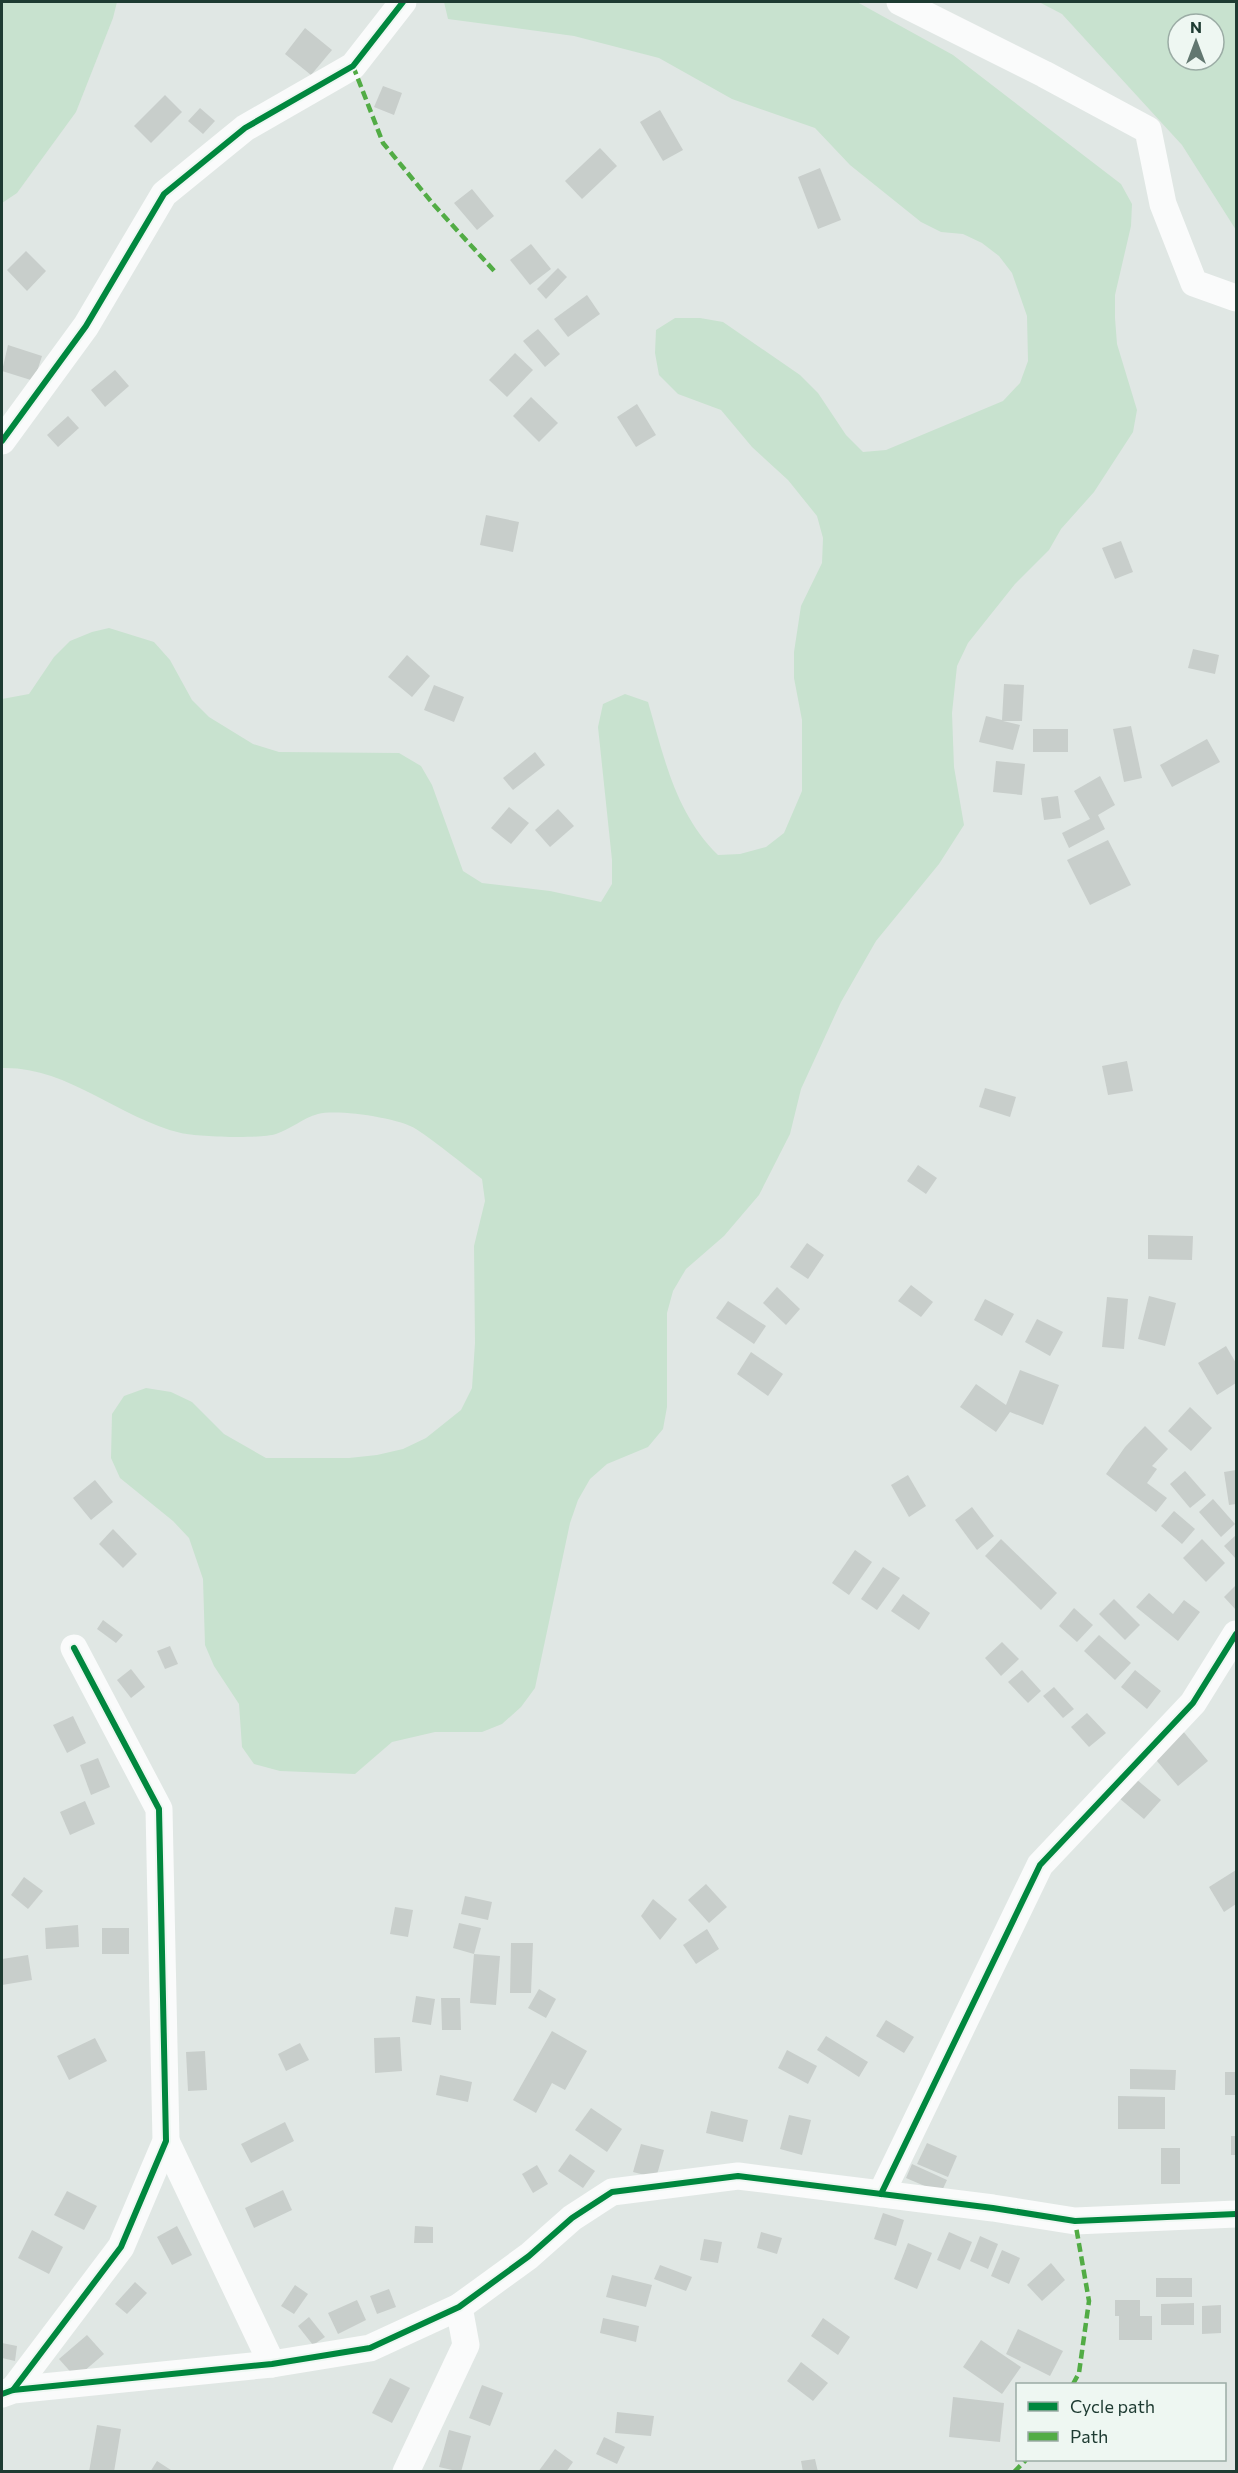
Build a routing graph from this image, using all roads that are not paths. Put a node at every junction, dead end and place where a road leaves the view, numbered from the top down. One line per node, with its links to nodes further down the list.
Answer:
1 (404, 2): 4 (street)
2 (900, 2): 3 (street)
3 (1236, 298)
4 (2, 441)
5 (1236, 1634): 8 (street)
6 (74, 1648): 7 (street)
7 (166, 2141): 11 (street); 12 (street)
8 (881, 2194): 9 (street); 10 (street)
9 (1236, 2214)
10 (459, 2307): 11 (street); 13 (street)
11 (272, 2364): 12 (street)
12 (7, 2392)
13 (406, 2472)

